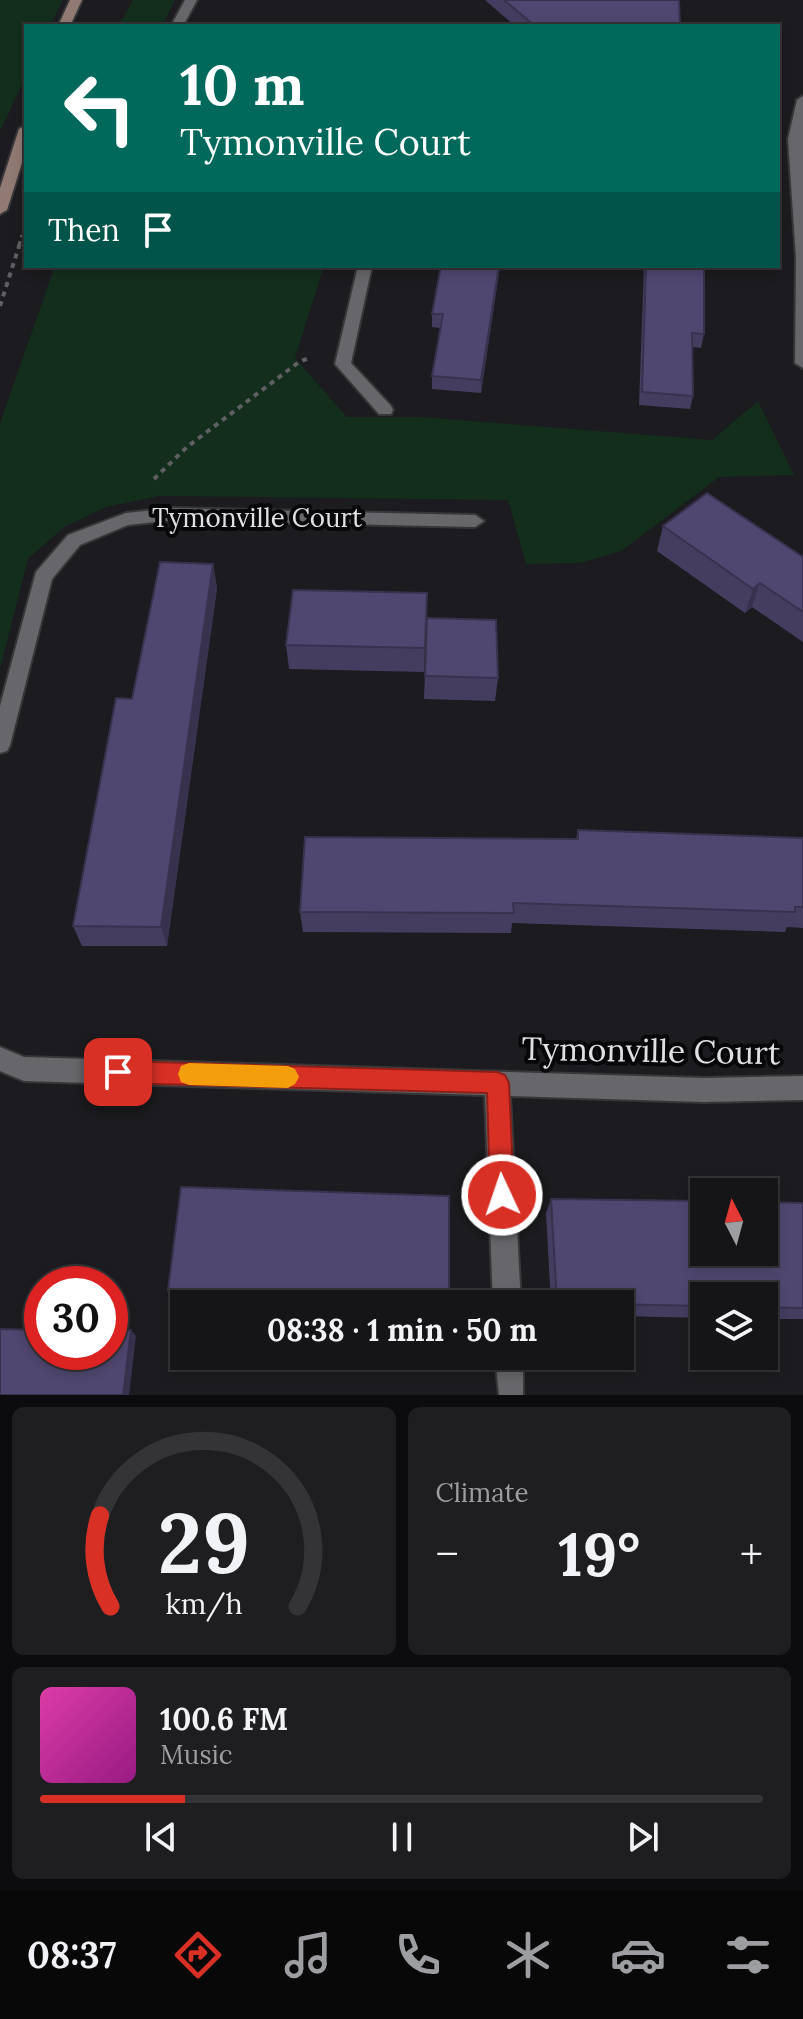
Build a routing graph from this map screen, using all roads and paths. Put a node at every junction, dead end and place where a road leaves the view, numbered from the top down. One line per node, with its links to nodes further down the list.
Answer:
1 (76, 0): 3 (main road)
2 (191, 0): 4 (street)
3 (65, 24)
4 (178, 24)
5 (803, 100): 8 (street)
6 (24, 135): 9 (main road)
7 (780, 138): 8 (street)
8 (795, 139): 14 (street)
9 (0, 210)
10 (22, 232): 12 (path)
11 (365, 268): 13 (street)
12 (0, 306)
13 (348, 342): 15 (street); 16 (path)
14 (803, 363)
15 (385, 410)
16 (147, 486)
17 (475, 521): 18 (street, Tymonville Court)
18 (0, 745)
19 (0, 1059): 20 (street, Tymonville Court)
20 (497, 1083): 21 (street, Tymonville Court); 22 (street, Tymonville Court)
21 (803, 1088)
22 (506, 1290)
23 (510, 1370): 24 (street)
24 (511, 1393)

